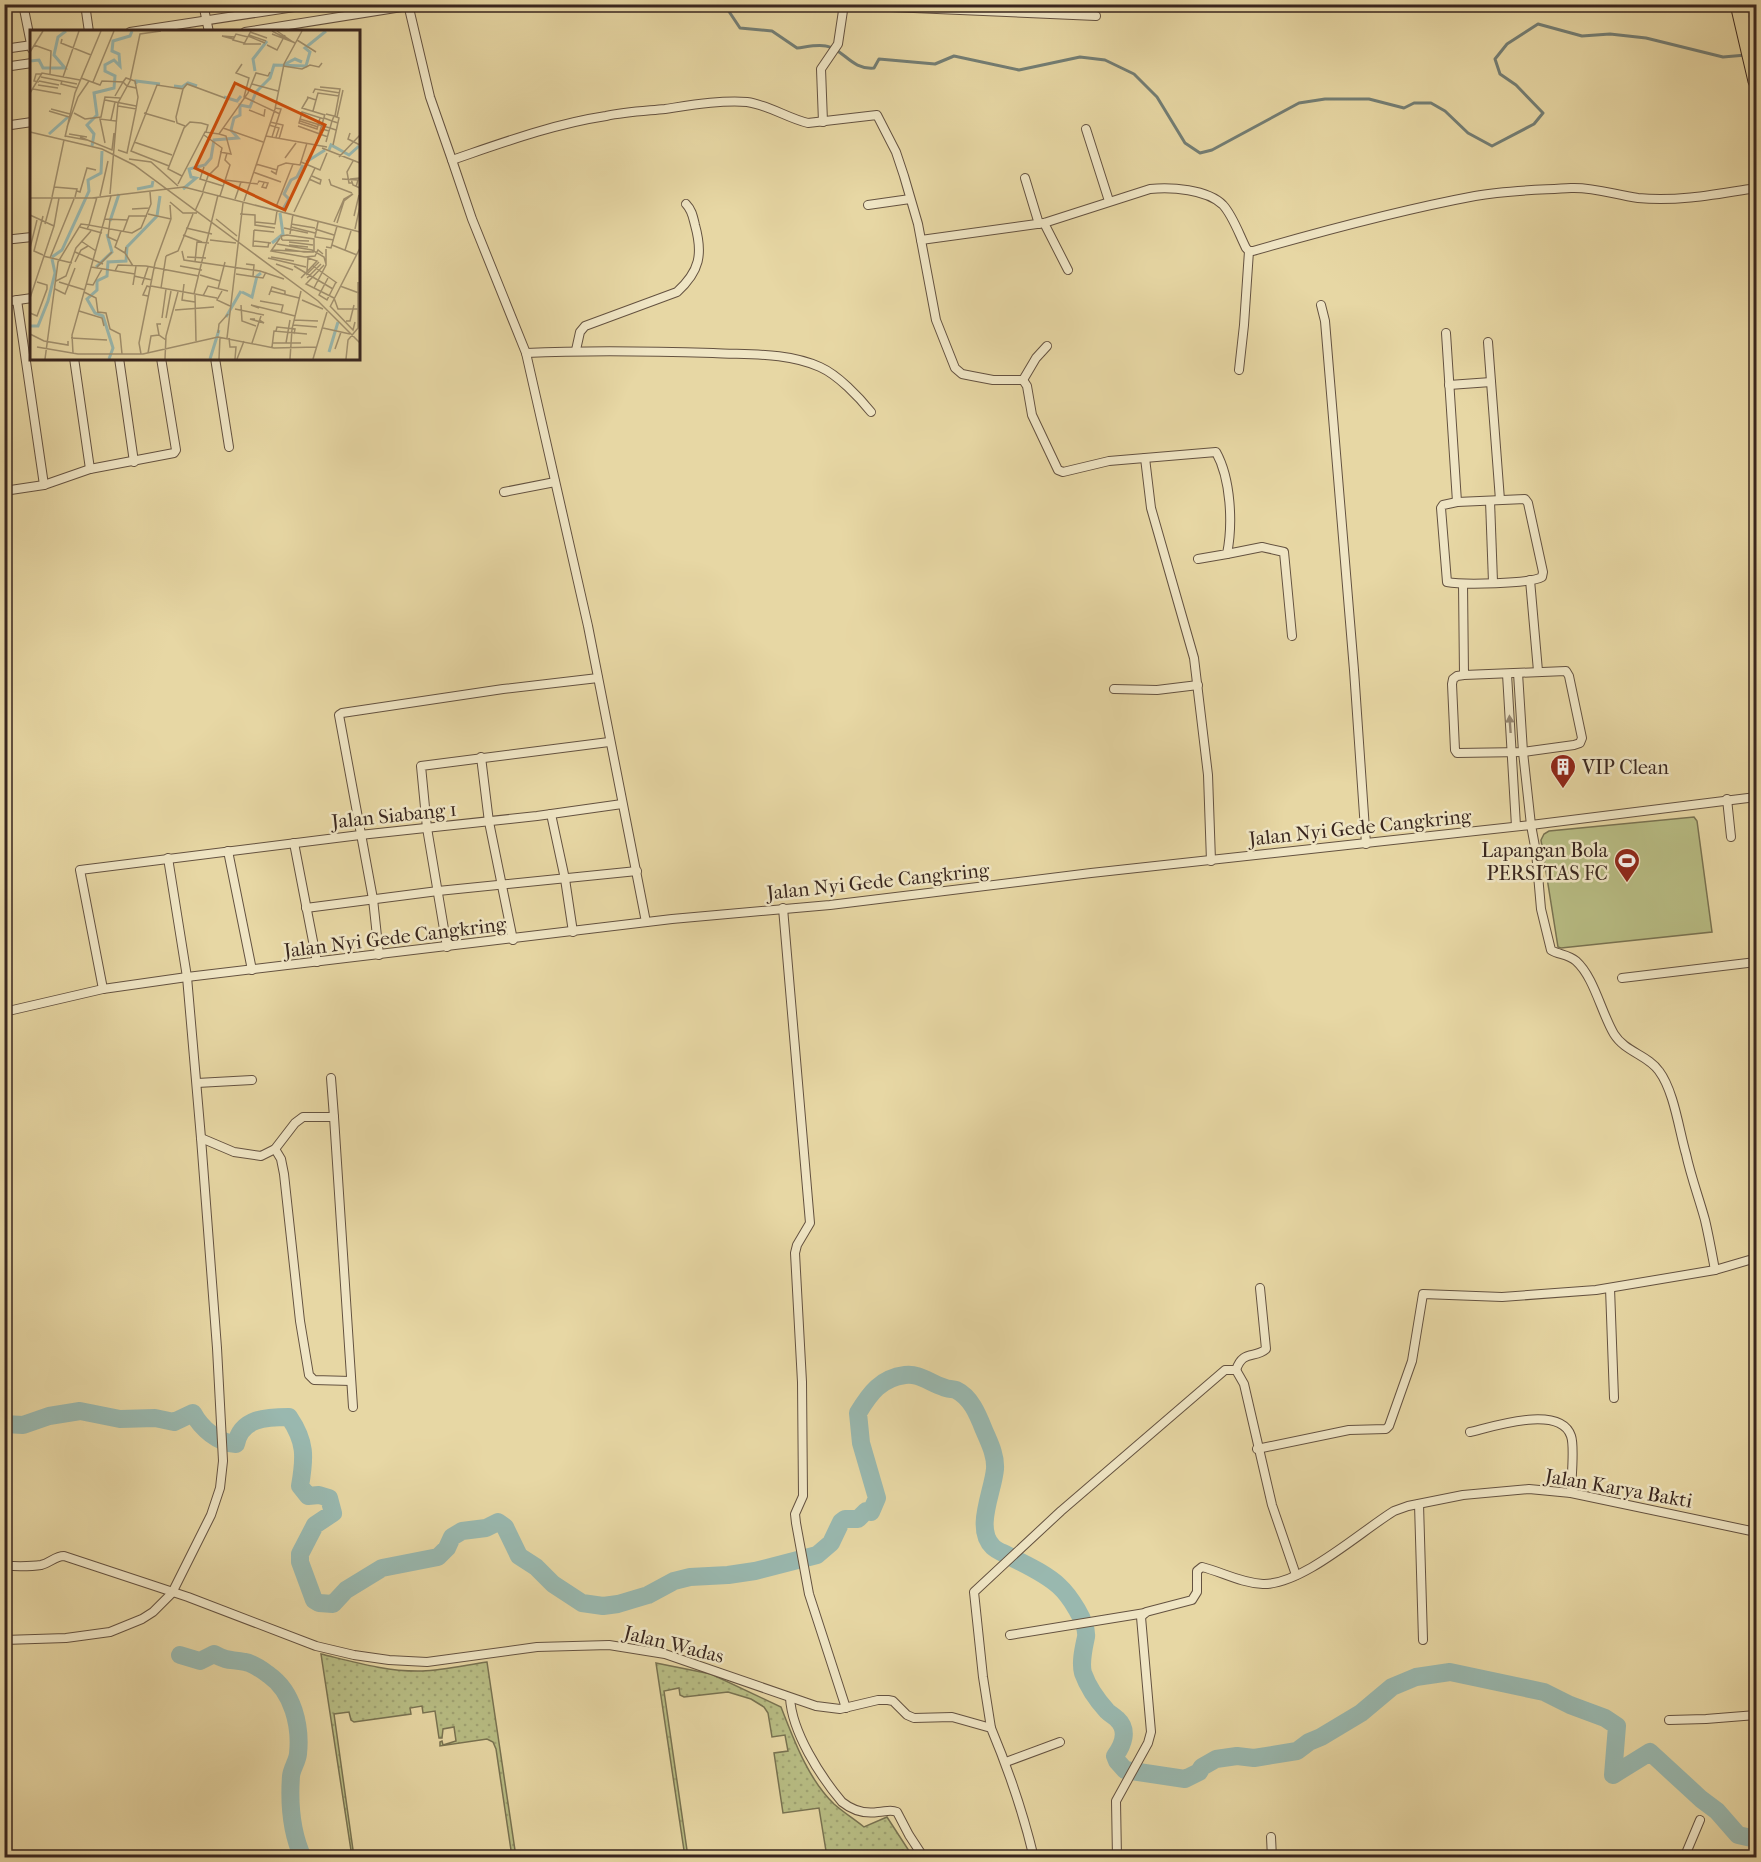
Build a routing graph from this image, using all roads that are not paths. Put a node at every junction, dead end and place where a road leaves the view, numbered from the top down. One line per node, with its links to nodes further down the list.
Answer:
1 (23, 4): 16 (street)
2 (85, 4): 12 (street)
3 (203, 4): 11 (street)
4 (314, 4): 11 (street)
5 (1738, 4): 21 (highway)
6 (1753, 4): 10 (highway)
7 (408, 5): 15 (street); 26 (street)
8 (844, 5): 9 (street); 23 (street)
9 (1096, 16)
10 (1756, 16)
11 (207, 20): 13 (street); 14 (street)
12 (89, 30)
13 (143, 30)
14 (209, 30)
15 (257, 30)
16 (30, 41)
17 (30, 46): 18 (street)
18 (4, 49)
19 (30, 63): 20 (street)
20 (4, 67)
21 (1755, 75)
22 (30, 122): 24 (street)
23 (823, 122): 26 (street); 29 (street)
24 (4, 126)
25 (1086, 129): 30 (street)
26 (452, 160): 47 (street)
27 (1025, 178): 33 (street)
28 (1756, 188): 37 (street)
29 (910, 199): 32 (street); 36 (street)
30 (1109, 201): 33 (street); 37 (street)
31 (686, 204): 46 (street)
32 (868, 206)
33 (1042, 223): 36 (street); 38 (street)
34 (30, 237): 35 (street)
35 (4, 240)
36 (921, 240): 53 (street)
37 (1249, 251): 52 (street)
38 (1068, 270)
39 (30, 298): 40 (street)
40 (17, 300): 41 (street); 62 (street)
41 (4, 302)
42 (1321, 305): 98 (street)
43 (1446, 333): 55 (street)
44 (1488, 342): 54 (street)
45 (1047, 346): 53 (street)
46 (576, 350): 47 (street); 56 (street)
47 (526, 353): 61 (street)
48 (74, 360): 60 (street)
49 (119, 360): 59 (street)
50 (161, 360): 59 (street)
51 (215, 360): 57 (street)
52 (1239, 370)
53 (1023, 380): 58 (street)
54 (1491, 382): 55 (street); 65 (street)
55 (1449, 385): 67 (street)
56 (871, 412)
57 (229, 447)
58 (1145, 458): 68 (street); 79 (street)
59 (134, 462): 60 (street)
60 (90, 470): 62 (street)
61 (555, 483): 64 (street); 78 (street)
62 (44, 485): 63 (street)
63 (4, 491)
64 (504, 492)
65 (1500, 500): 66 (street); 70 (street)
66 (1490, 501): 67 (street); 71 (street)
67 (1457, 502): 72 (street)
68 (1227, 554): 69 (street); 73 (street)
69 (1198, 559)
70 (1530, 580): 71 (street); 74 (street)
71 (1493, 582): 72 (street)
72 (1463, 584): 77 (street)
73 (1292, 636)
74 (1538, 670): 75 (street); 83 (street)
75 (1518, 673): 76 (street); 83 (street)
76 (1507, 674): 77 (street); 82 (street, one-way to 76)
77 (1464, 675): 82 (street)
78 (598, 678): 81 (street); 95 (street)
79 (1198, 685): 80 (street); 101 (street)
80 (1114, 689)
81 (609, 741): 84 (street); 89 (street)
82 (1511, 752): 83 (street); 86 (street)
83 (1523, 752): 85 (street)
84 (481, 757): 91 (street); 94 (street)
85 (1527, 786): 86 (street); 92 (street)
86 (1514, 787): 93 (street)
87 (1756, 797): 88 (street, Jalan Nyi Gede Cangkring)
88 (1727, 800): 92 (street, Jalan Nyi Gede Cangkring); 96 (street)
89 (622, 804): 90 (street, Jalan Siabang 1); 102 (street)
90 (551, 814): 91 (street, Jalan Siabang 1); 103 (street)
91 (489, 822): 94 (street, Jalan Siabang 1); 104 (street)
92 (1531, 825): 93 (street, Jalan Nyi Gede Cangkring); 128 (street)
93 (1516, 826): 98 (street, Jalan Nyi Gede Cangkring)
94 (428, 828): 95 (street, Jalan Siabang 1); 105 (street)
95 (360, 834): 97 (street, Jalan Siabang 1); 106 (street)
96 (1731, 837)
97 (294, 843): 99 (street, Jalan Siabang 1); 107 (street)
98 (1366, 844): 101 (street, Jalan Nyi Gede Cangkring)
99 (228, 851): 100 (street, Jalan Siabang 1); 116 (street)
100 (168, 858): 117 (street); 119 (street, Jalan Siabang 1)
101 (1211, 861): 108 (street, Jalan Nyi Gede Cangkring)
102 (637, 871): 103 (street); 109 (street)
103 (565, 879): 104 (street); 110 (street)
104 (502, 884): 105 (street); 111 (street)
105 (438, 891): 106 (street); 112 (street)
106 (373, 899): 107 (street); 113 (street)
107 (306, 908): 114 (street)
108 (783, 908): 109 (street, Jalan Nyi Gede Cangkring); 148 (street)
109 (646, 922): 110 (street, Jalan Nyi Gede Cangkring)
110 (573, 932): 111 (street, Jalan Nyi Gede Cangkring)
111 (513, 940): 112 (street, Jalan Nyi Gede Cangkring)
112 (447, 947): 113 (street, Jalan Nyi Gede Cangkring)
113 (379, 955): 114 (street, Jalan Nyi Gede Cangkring)
114 (317, 962): 116 (street, Jalan Nyi Gede Cangkring)
115 (1756, 962): 118 (street)
116 (252, 970): 117 (street, Jalan Nyi Gede Cangkring)
117 (187, 977): 119 (street, Jalan Nyi Gede Cangkring); 123 (street)
118 (1622, 978)
119 (103, 989): 120 (street, Jalan Nyi Gede Cangkring)
120 (4, 1012)
121 (331, 1078): 124 (street)
122 (252, 1080): 123 (street)
123 (197, 1083): 125 (street)
124 (334, 1117): 126 (street); 132 (street)
125 (201, 1138): 126 (street); 142 (street)
126 (274, 1149): 132 (street)
127 (1756, 1258): 128 (street)
128 (1715, 1270): 130 (street)
129 (1260, 1288): 131 (street)
130 (1610, 1288): 133 (street); 136 (street)
131 (1236, 1370): 136 (street); 151 (street)
132 (351, 1381): 134 (street)
133 (1614, 1398)
134 (353, 1407)
135 (1470, 1432): 137 (street)
136 (1257, 1449): 141 (street)
137 (1571, 1493): 138 (street, Jalan Karya Bakti); 139 (street, Jalan Karya Bakti)
138 (1419, 1504): 141 (street, Jalan Karya Bakti); 146 (street)
139 (1756, 1532)
140 (4, 1566): 142 (street, Jalan Wadas)
141 (1296, 1575): 143 (street, Jalan Karya Bakti)
142 (172, 1593): 145 (street); 147 (street, Jalan Wadas)
143 (1146, 1612): 144 (street); 158 (street)
144 (1010, 1635)
145 (4, 1640)
146 (1423, 1640)
147 (790, 1698): 148 (street, Jalan Wadas); 156 (street)
148 (846, 1708): 151 (street, Jalan Wadas)
149 (1756, 1714): 150 (street)
150 (1669, 1720)
151 (991, 1728): 153 (street)
152 (1060, 1742): 153 (street)
153 (1006, 1762): 157 (street)
154 (1700, 1820): 160 (street)
155 (1271, 1837): 159 (street)
156 (924, 1857)
157 (1034, 1857)
158 (1117, 1857)
159 (1272, 1857)
160 (1684, 1857)

